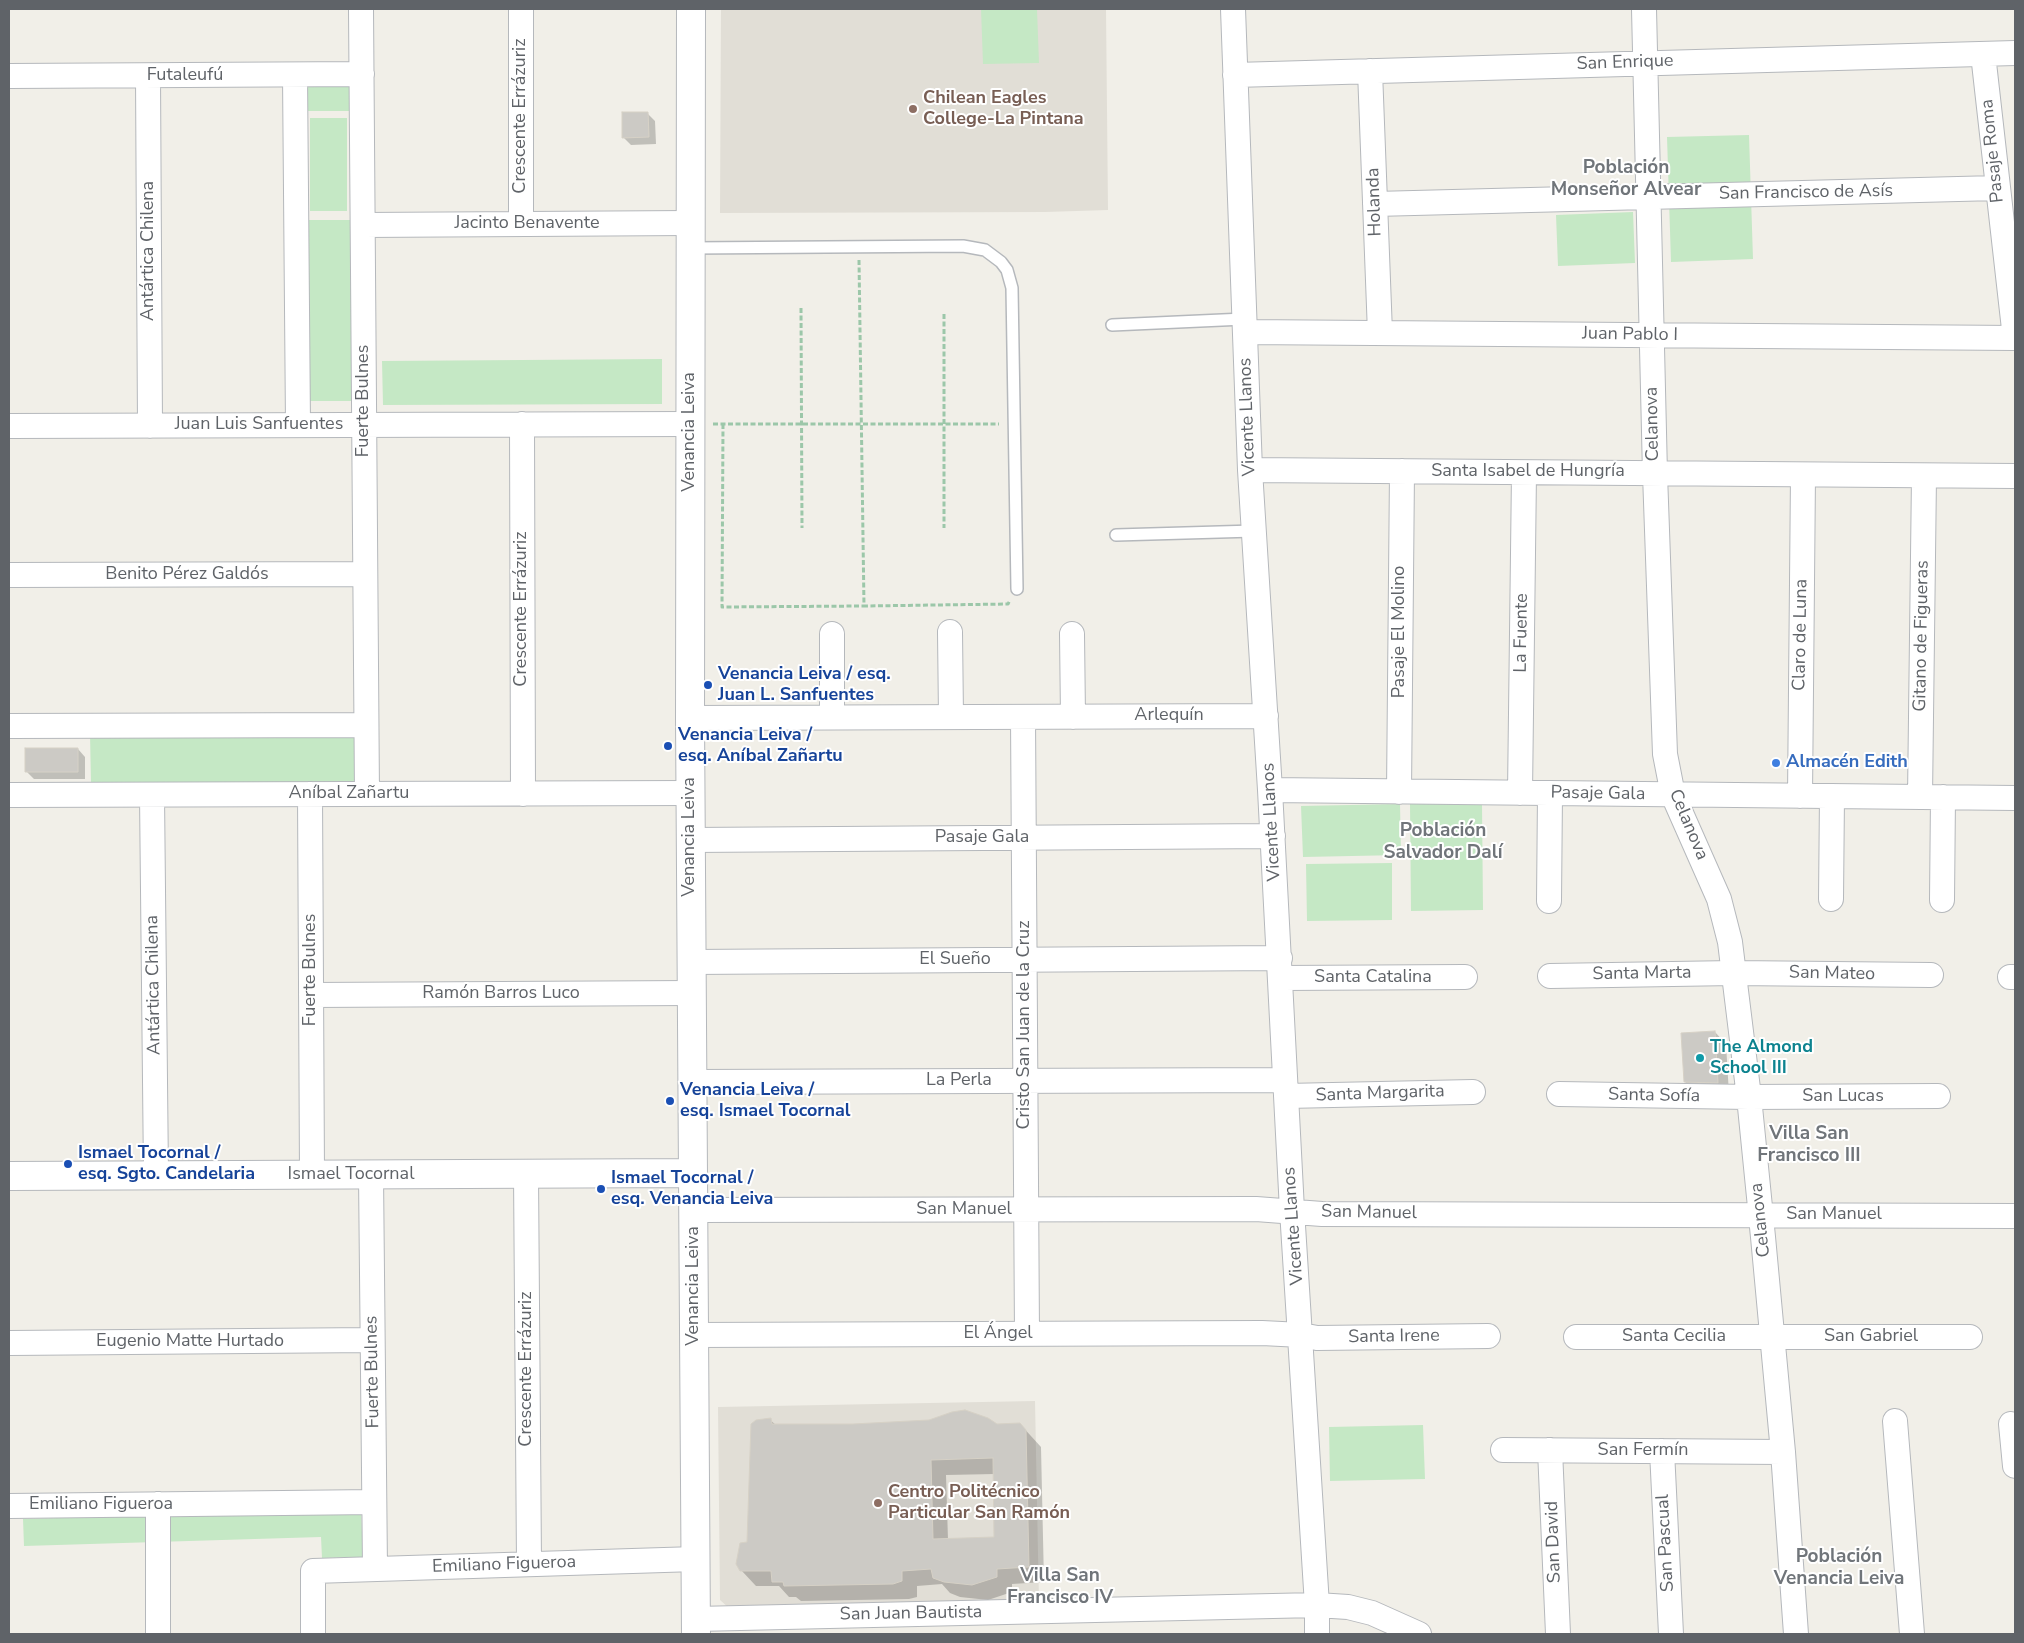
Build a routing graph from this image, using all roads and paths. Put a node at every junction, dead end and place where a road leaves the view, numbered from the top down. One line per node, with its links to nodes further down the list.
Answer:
1 (362, 9): 10 (street, Fuerte Bulnes)
2 (521, 9): 18 (street, Crescente Errázuriz)
3 (691, 9): 20 (street, Venancia Leiva)
4 (1233, 9): 12 (street, Vicente Llanos)
5 (1644, 9): 8 (street, Celanova)
6 (2015, 53): 7 (street, San Enrique)
7 (1983, 54): 8 (street, San Enrique); 15 (street, Pasaje Roma)
8 (1645, 63): 9 (street, San Enrique); 16 (street, Celanova)
9 (1370, 71): 12 (street, San Enrique); 17 (street, Holanda)
10 (362, 74): 11 (street, Futaleufú); 19 (street, Fuerte Bulnes)
11 (295, 75): 14 (street, Futaleufú); 36 (street)
12 (1235, 75): 25 (street, Vicente Llanos)
13 (9, 76): 14 (street, Futaleufú)
14 (148, 76): 39 (street, Antártica Chilena)
15 (1997, 188): 16 (street, San Francisco de Asís); 28 (street, Pasaje Roma)
16 (1648, 197): 17 (street, San Francisco de Asís); 27 (street, Celanova)
17 (1375, 204): 26 (street, Holanda)
18 (521, 224): 19 (street, Jacinto Benavente); 20 (street, Jacinto Benavente)
19 (363, 225): 37 (street, Fuerte Bulnes)
20 (690, 236): 21 (lane); 30 (street, Venancia Leiva)
21 (859, 247): 33 (path); 35 (lane)
22 (801, 308): 32 (path)
23 (944, 314): 34 (path)
24 (1112, 325): 25 (lane)
25 (1245, 325): 26 (street, Juan Pablo I); 40 (street, Vicente Llanos)
26 (1380, 333): 27 (street, Juan Pablo I)
27 (1651, 335): 28 (street, Juan Pablo I); 43 (street, Celanova)
28 (2015, 338)
29 (522, 424): 30 (street, Juan Luis Sanfuentes); 37 (street, Juan Luis Sanfuentes); 72 (street, Crescente Errázuriz)
30 (690, 424): 31 (path); 63 (street, Venancia Leiva)
31 (723, 424): 32 (path); 54 (path)
32 (801, 424): 33 (path); 47 (path)
33 (861, 424): 34 (path); 54 (path)
34 (944, 424): 35 (path); 48 (path)
35 (1016, 424): 53 (lane)
36 (298, 425): 37 (street, Juan Luis Sanfuentes); 39 (street, Juan Luis Sanfuentes)
37 (364, 425): 51 (street, Fuerte Bulnes)
38 (9, 426): 39 (street, Juan Luis Sanfuentes)
39 (150, 426)
40 (1250, 470): 41 (street, Santa Isabel de Hungría); 49 (street, Vicente Llanos)
41 (1402, 471): 42 (street, Santa Isabel de Hungría); 67 (street, Pasaje El Molino)
42 (1524, 472): 43 (street, Santa Isabel de Hungría); 69 (street, La Fuente)
43 (1655, 474): 44 (street, Santa Isabel de Hungría); 76 (street, Celanova)
44 (1802, 475): 45 (street, Santa Isabel de Hungría); 77 (street, Claro de Luna)
45 (1924, 476): 46 (street, Santa Isabel de Hungría); 79 (street, Gitano de Figueras)
46 (2015, 476)
47 (802, 528)
48 (944, 528)
49 (1254, 531): 50 (lane); 59 (street, Vicente Llanos)
50 (1116, 536)
51 (365, 574): 52 (street, Benito Pérez Galdós); 64 (street, Fuerte Bulnes)
52 (9, 575)
53 (1017, 589): 54 (path)
54 (864, 606)
55 (950, 632): 61 (street)
56 (832, 634): 60 (street)
57 (1072, 634): 58 (street)
58 (1073, 716): 59 (street, Arlequín); 62 (street, Arlequín)
59 (1266, 716): 66 (street, Vicente Llanos)
60 (832, 717): 61 (street, Arlequín); 63 (street, Arlequín)
61 (951, 717): 62 (street, Arlequín)
62 (1023, 717): 83 (street, Cristo San Juan de la Cruz)
63 (690, 718): 68 (street, Venancia Leiva)
64 (366, 725): 65 (street); 71 (street, Fuerte Bulnes)
65 (9, 726)
66 (1270, 790): 67 (street, Pasaje Gala); 82 (street, Vicente Llanos)
67 (1399, 792): 69 (street, Pasaje Gala)
68 (690, 793): 72 (street, Aníbal Zañartu); 84 (street, Venancia Leiva)
69 (1520, 793): 73 (street, Pasaje Gala)
70 (310, 794): 71 (street, Aníbal Zañartu); 75 (street, Aníbal Zañartu); 96 (street, Fuerte Bulnes)
71 (367, 794): 72 (street, Aníbal Zañartu)
72 (523, 794)
73 (1550, 794): 76 (street, Pasaje Gala); 87 (street)
74 (9, 795): 75 (street, Aníbal Zañartu)
75 (152, 795): 106 (street, Antártica Chilena)
76 (1673, 795): 77 (street, Pasaje Gala); 91 (street, Celanova)
77 (1800, 796): 78 (street, Pasaje Gala)
78 (1832, 796): 79 (street, Pasaje Gala); 85 (street)
79 (1920, 797): 80 (street, Pasaje Gala)
80 (1943, 798): 81 (street, Pasaje Gala); 86 (street)
81 (2015, 798)
82 (1273, 836): 83 (street, Pasaje Gala); 90 (street, Vicente Llanos)
83 (1024, 838): 84 (street, Pasaje Gala); 88 (street, Cristo San Juan de la Cruz)
84 (690, 840): 89 (street, Venancia Leiva)
85 (1831, 898)
86 (1942, 900)
87 (1548, 901)
88 (1025, 960): 89 (street, El Sueño); 90 (street, El Sueño); 97 (street, Cristo San Juan de la Cruz)
89 (691, 962): 95 (street, Venancia Leiva)
90 (1280, 968): 94 (street, Santa Catalina); 99 (street, Vicente Llanos)
91 (1734, 973): 92 (street, San Mateo); 93 (street, Santa Marta); 103 (street, Celanova)
92 (1931, 975)
93 (1550, 976)
94 (1465, 977)
95 (692, 993): 96 (street, Ramón Barros Luco); 98 (street, Venancia Leiva)
96 (311, 995): 107 (street, Fuerte Bulnes)
97 (1026, 1080): 98 (street, La Perla); 99 (street, La Perla); 110 (street, Cristo San Juan de la Cruz)
98 (692, 1082): 105 (street, Venancia Leiva)
99 (1286, 1088): 100 (street, Santa Margarita); 112 (street, Vicente Llanos)
100 (1473, 1092)
101 (1559, 1094): 103 (street, Santa Sofía)
102 (1938, 1096): 103 (street, San Lucas)
103 (1749, 1097): 113 (street, Celanova)
104 (526, 1174): 105 (street, Ismael Tocornal); 108 (street, Ismael Tocornal); 135 (street, Crescente Errázuriz)
105 (693, 1174): 111 (street, Venancia Leiva)
106 (156, 1175): 107 (street, Ismael Tocornal); 109 (street, Ismael Tocornal)
107 (312, 1175): 108 (street, Ismael Tocornal)
108 (371, 1175): 122 (street, Fuerte Bulnes)
109 (9, 1176)
110 (1026, 1209): 111 (street, San Manuel); 112 (street, San Manuel); 115 (street, Cristo San Juan de la Cruz)
111 (693, 1210): 117 (street, Venancia Leiva)
112 (1292, 1210): 113 (street, San Manuel); 116 (street, Vicente Llanos)
113 (1760, 1214): 114 (street, San Manuel); 120 (street, Celanova)
114 (2015, 1216)
115 (1027, 1334): 116 (street, El Ángel); 117 (street, El Ángel)
116 (1301, 1334): 118 (street, Santa Irene); 137 (street, Vicente Llanos)
117 (694, 1335): 134 (street, Venancia Leiva)
118 (1488, 1336)
119 (1576, 1337): 120 (street, Santa Cecilia)
120 (1772, 1337): 121 (street, San Gabriel); 129 (street, Celanova)
121 (1970, 1337)
122 (372, 1340): 123 (street, Eugenio Matte Hurtado); 131 (street, Fuerte Bulnes)
123 (9, 1343)
124 (1895, 1421): 146 (street)
125 (2011, 1424): 130 (street)
126 (1503, 1450): 127 (street, San Fermín)
127 (1550, 1450): 128 (street, San Fermín); 143 (street, San David)
128 (1662, 1451): 129 (street, San Fermín); 144 (street, San Pascual)
129 (1783, 1452): 145 (street, Celanova)
130 (2015, 1466)
131 (374, 1502): 132 (street, Emiliano Figueroa); 136 (street, Fuerte Bulnes)
132 (158, 1504): 133 (street, Emiliano Figueroa); 139 (street)
133 (9, 1506)
134 (696, 1559): 135 (street, Emiliano Figueroa); 138 (street, Venancia Leiva)
135 (529, 1564): 136 (street, Emiliano Figueroa)
136 (375, 1569): 140 (street, Emiliano Figueroa)
137 (1317, 1605): 138 (street, San Juan Bautista); 141 (street, Vicente Llanos); 142 (street, San Juan Bautista)
138 (696, 1627)
139 (158, 1634)
140 (313, 1634)
141 (1317, 1634)
142 (1419, 1634)
143 (1558, 1634)
144 (1671, 1634)
145 (1796, 1634)
146 (1912, 1634)

